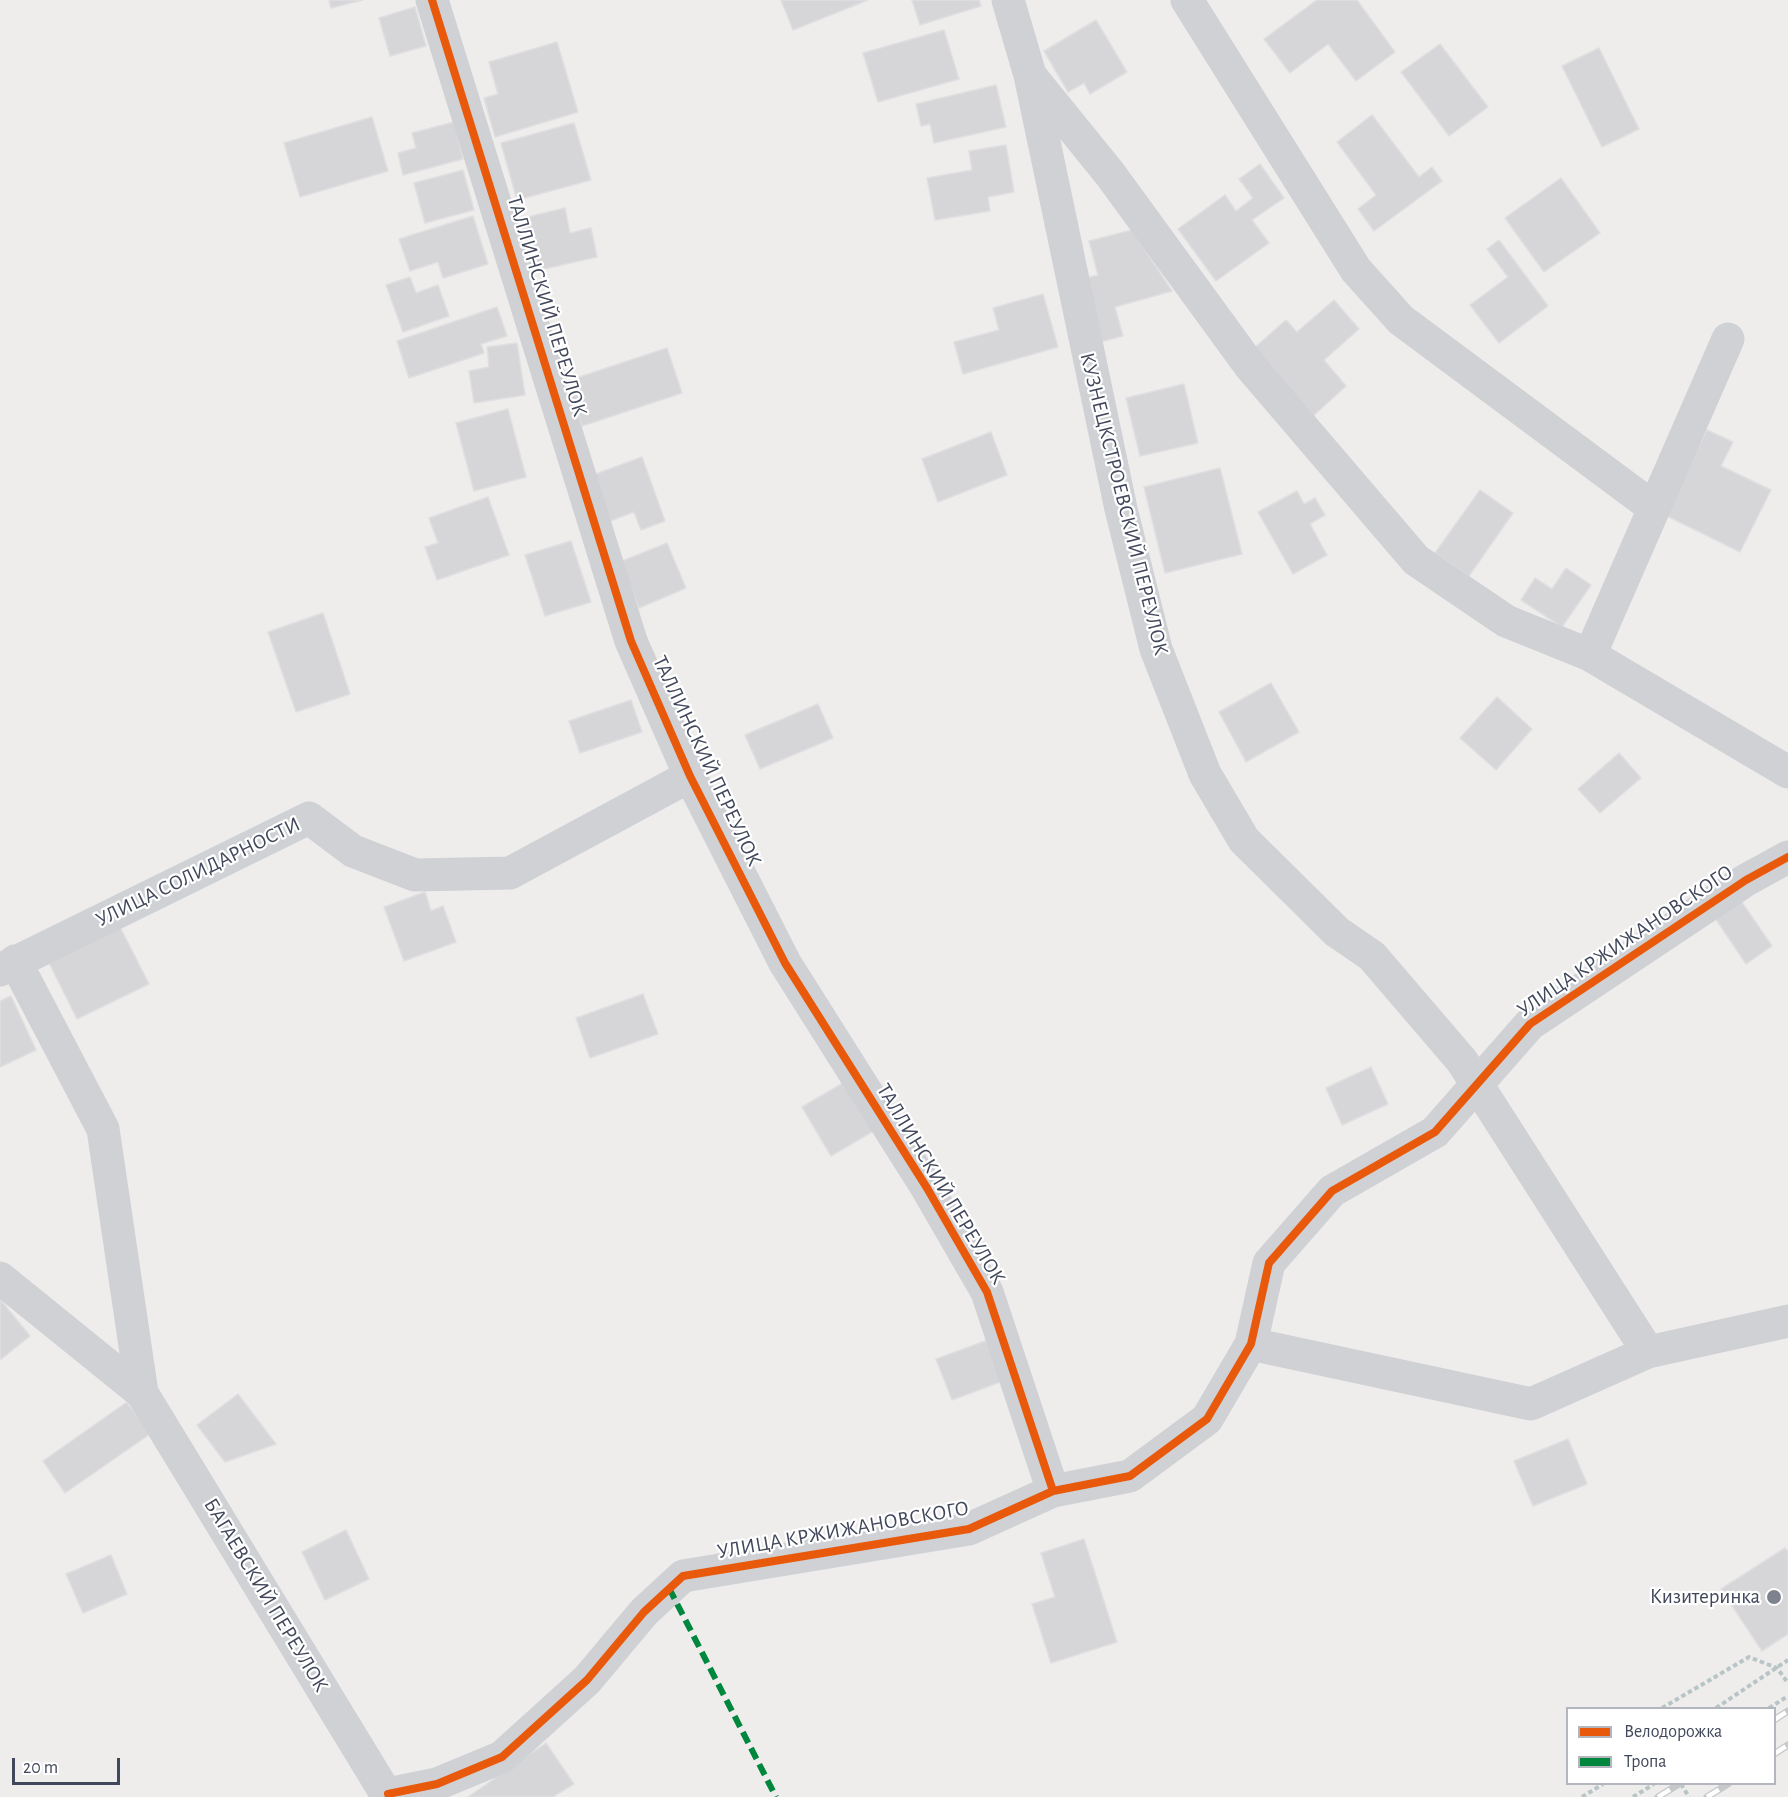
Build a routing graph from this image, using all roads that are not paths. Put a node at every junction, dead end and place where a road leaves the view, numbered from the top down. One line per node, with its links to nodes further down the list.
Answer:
1 (432, 0): 9 (street, ТАЛЛИНСКИЙ ПЕРЕУЛОК)
2 (1008, 0): 4 (street, КУЗНЕЦКСТРОЕВСКИЙ ПЕРЕУЛОК)
3 (1187, 0): 6 (street)
4 (1030, 75): 7 (street, КУЗНЕЦКСТРОЕВСКИЙ ПЕРЕУЛОК); 12 (street, КУЗНЕЦКСТРОЕВСКИЙ ПЕРЕУЛОК)
5 (1728, 339): 6 (street)
6 (1654, 508): 7 (street)
7 (1590, 654): 8 (street, КУЗНЕЦКСТРОЕВСКИЙ ПЕРЕУЛОК)
8 (1788, 772)
9 (690, 776): 11 (street, УЛИЦА СОЛИДАРНОСТИ); 18 (street, ТАЛЛИНСКИЙ ПЕРЕУЛОК)
10 (1788, 857): 12 (street, УЛИЦА КРЖИЖАНОВСКОГО)
11 (7, 966): 17 (street, БАГАЕВСКИЙ ПЕРЕУЛОК)
12 (1476, 1083): 15 (street, УЛИЦА КРЖИЖАНОВСКОГО); 16 (street, КУЗНЕЦКСТРОЕВСКИЙ ПЕРЕУЛОК)
13 (0, 1278): 17 (street, БАГАЕВСКИЙ ПЕРЕУЛОК)
14 (1788, 1321): 16 (street)
15 (1251, 1344): 16 (street); 18 (street, УЛИЦА КРЖИЖАНОВСКОГО)
16 (1648, 1352)
17 (142, 1393): 19 (street, БАГАЕВСКИЙ ПЕРЕУЛОК)
18 (1053, 1491): 19 (street, УЛИЦА КРЖИЖАНОВСКОГО)
19 (388, 1796)

